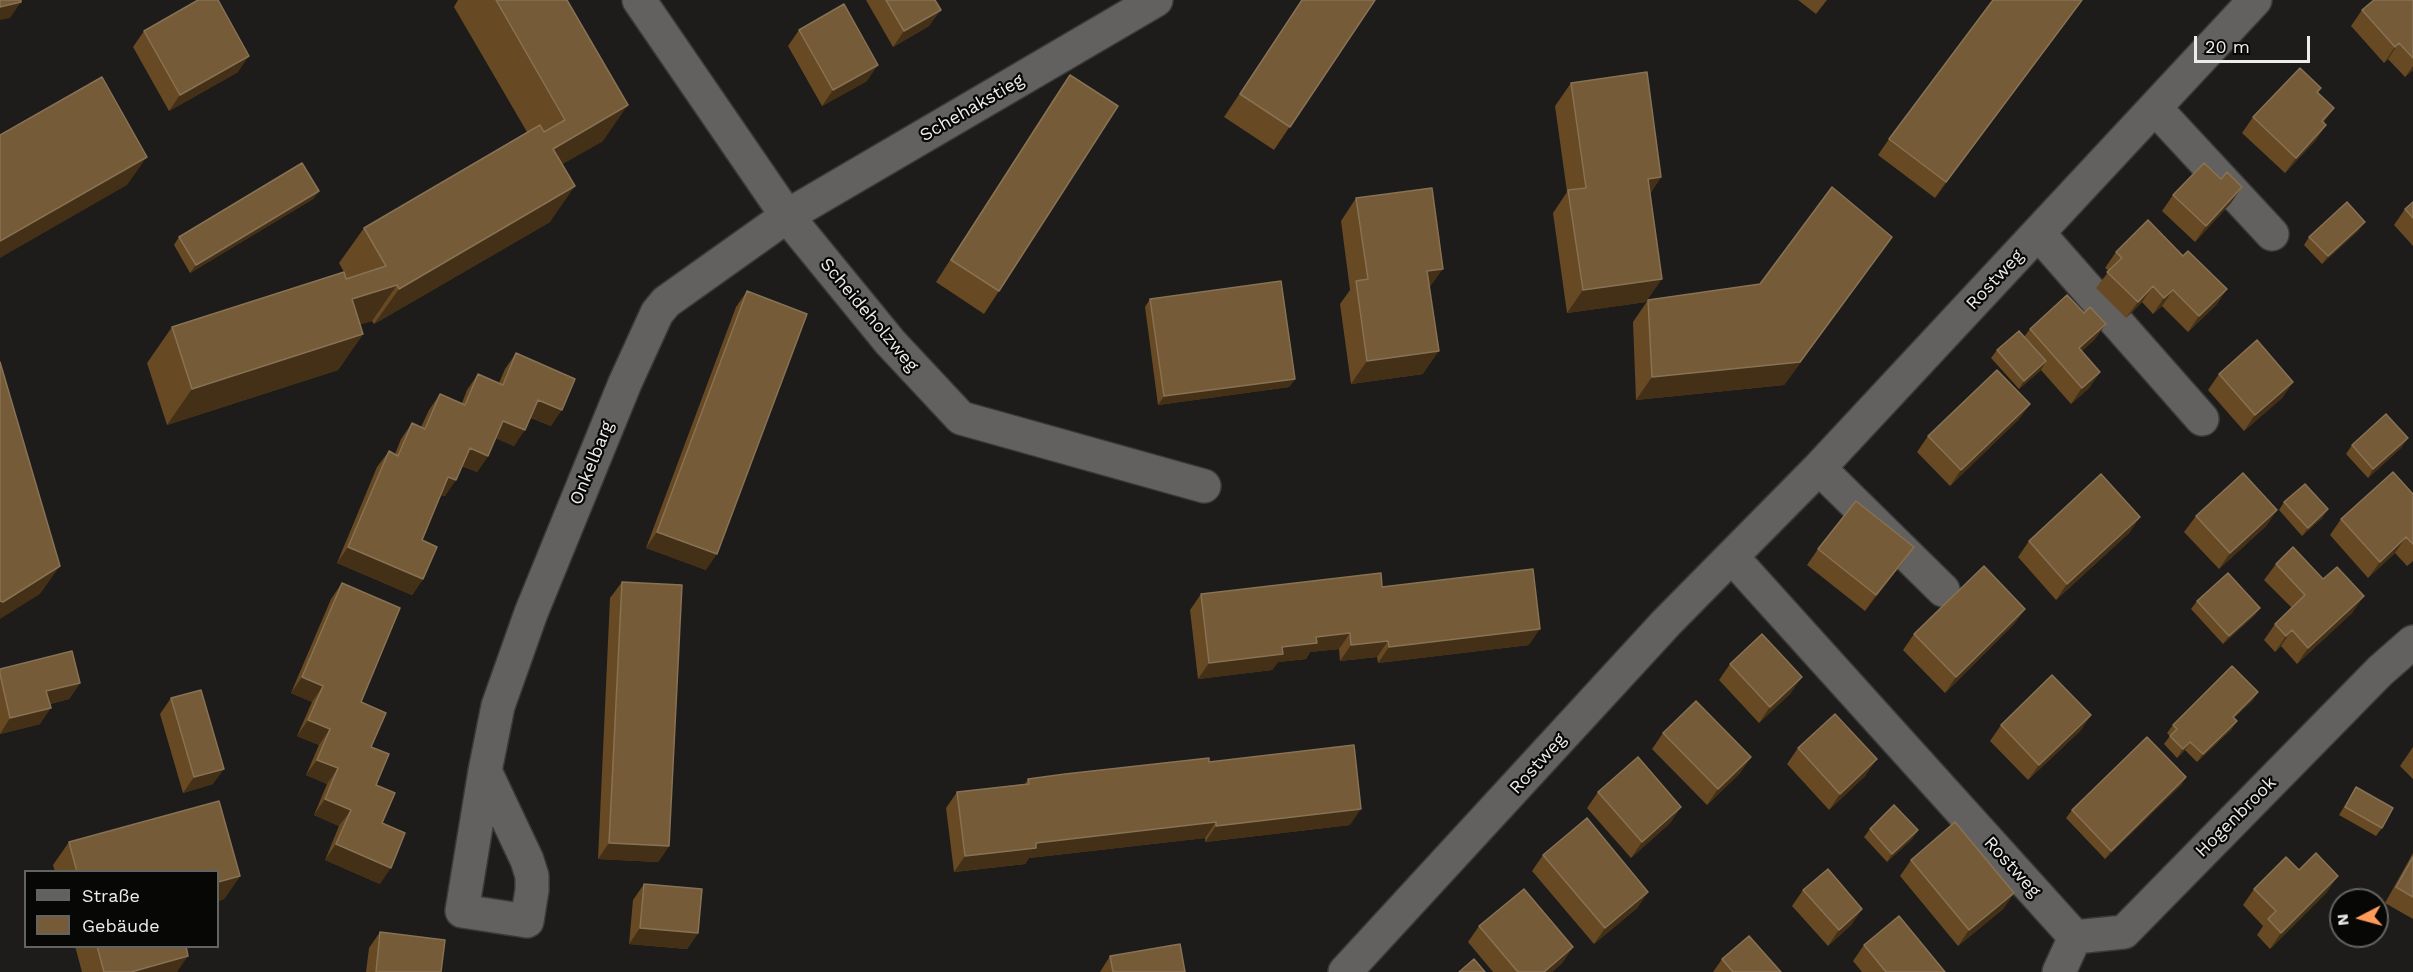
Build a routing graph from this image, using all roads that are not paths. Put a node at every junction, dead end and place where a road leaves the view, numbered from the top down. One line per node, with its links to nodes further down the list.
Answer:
1 (639, 0): 5 (street, Scheideholzweg)
2 (1156, 0): 5 (street, Schehakstieg)
3 (2255, 0): 4 (street, Rostweg)
4 (2155, 108): 6 (street, Rostweg); 7 (street)
5 (787, 216): 10 (street, Scheideholzweg); 14 (street, Onkelbarg)
6 (2038, 233): 8 (street); 9 (street, Rostweg)
7 (2271, 234)
8 (2202, 419)
9 (1819, 468): 11 (street, Rostweg); 12 (street)
10 (1204, 486)
11 (1732, 557): 15 (street, Rostweg); 16 (street, Rostweg)
12 (1943, 590)
13 (2413, 642): 15 (street, Hogenbrook)
14 (485, 771)
15 (2075, 937): 17 (street)
16 (1345, 972)
17 (2059, 972)

